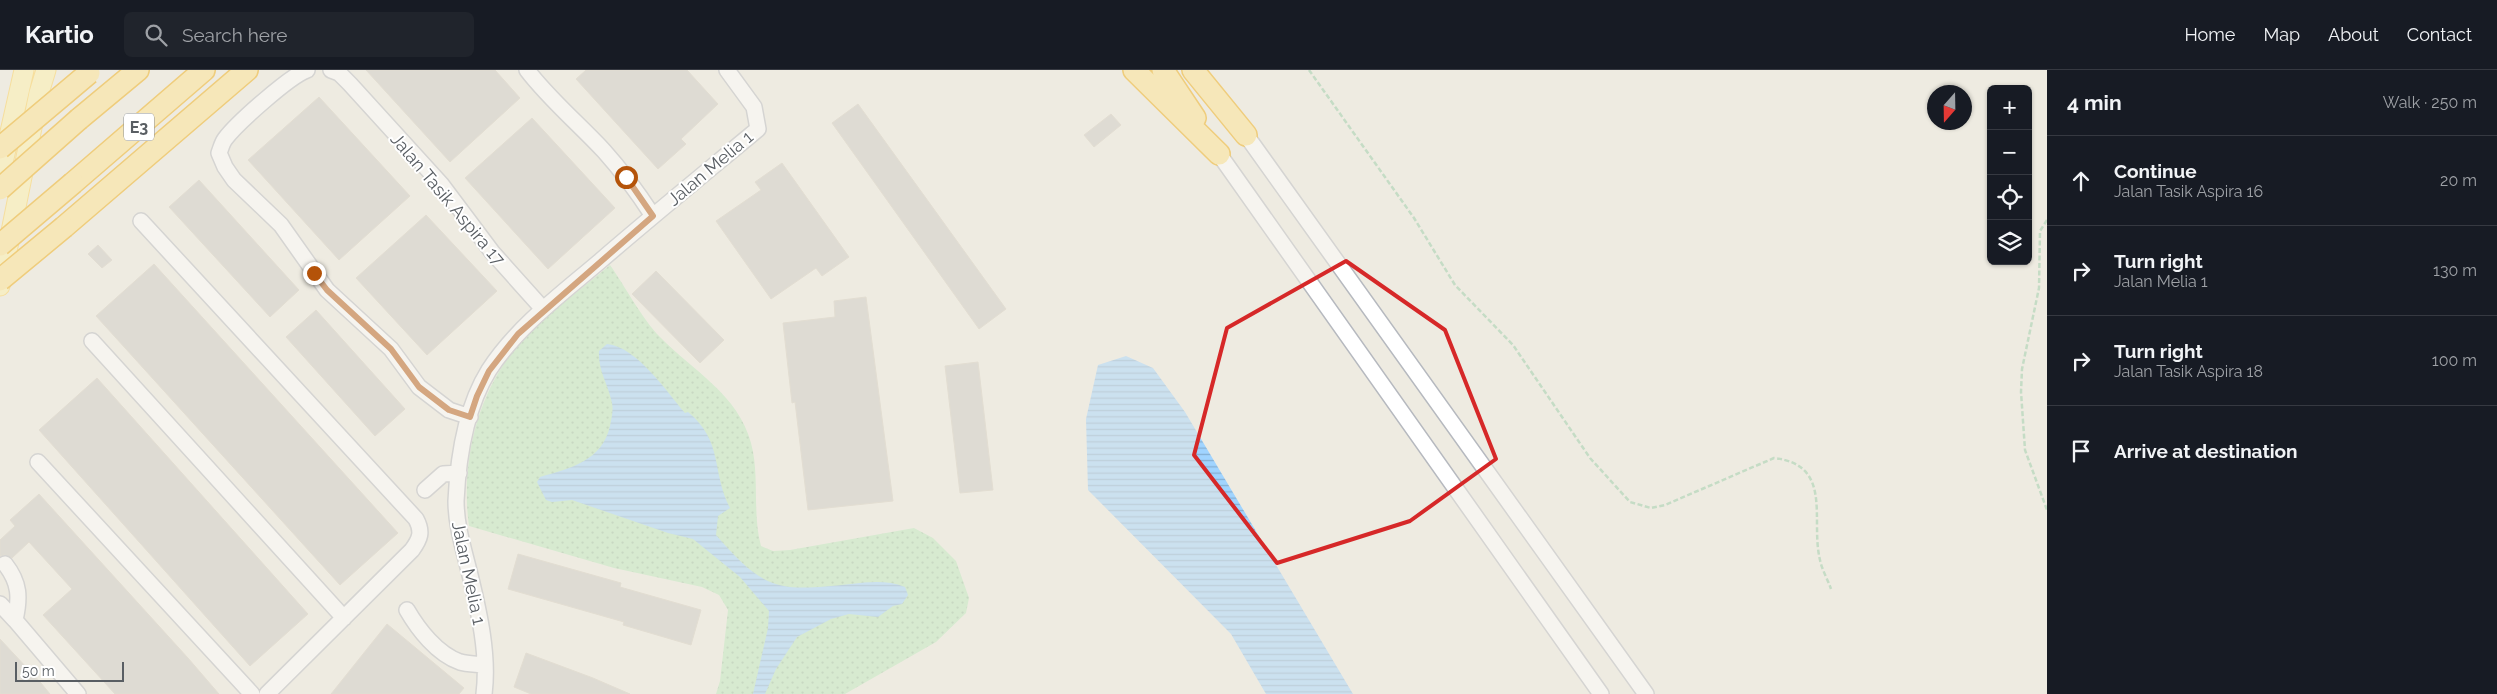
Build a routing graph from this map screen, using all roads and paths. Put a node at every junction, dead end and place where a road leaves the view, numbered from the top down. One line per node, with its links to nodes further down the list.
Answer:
1 (24, 70): 19 (main road)
2 (46, 70): 26 (main road)
3 (138, 70): 20 (highway, E3, bridge)
4 (204, 70): 24 (highway, E3, bridge)
5 (247, 70): 25 (highway, bridge)
6 (307, 70): 29 (street)
7 (331, 70): 27 (street, Jalan Tasik Aspira 17)
8 (527, 70): 21 (street)
9 (727, 70): 21 (street, Jalan Melia 1)
10 (1134, 70): 18 (highway)
11 (1163, 70): 18 (highway)
12 (1193, 70): 16 (highway)
13 (1212, 70): 16 (highway)
14 (1309, 70): 35 (path)
15 (91, 72): 17 (highway, bridge)
16 (1246, 134): 46 (street)
17 (0, 148)
18 (1219, 154): 45 (street)
19 (0, 176)
20 (0, 189)
21 (653, 216): 27 (street, Jalan Melia 1)
22 (2047, 220): 33 (path)
23 (141, 221): 38 (street)
24 (0, 245)
25 (0, 280)
26 (0, 289)
27 (543, 309): 29 (street, Jalan Melia 1)
28 (92, 341): 38 (street)
29 (470, 417): 31 (street, Jalan Melia 1)
30 (38, 462): 42 (street)
31 (459, 473): 32 (street); 40 (street, Jalan Melia 1)
32 (425, 490)
33 (2047, 510)
34 (5, 564): 39 (street)
35 (1831, 589)
36 (0, 604): 39 (street)
37 (407, 610): 40 (street)
38 (344, 618): 43 (street)
39 (15, 620): 41 (street)
40 (484, 665): 44 (street, Jalan Melia 1)
41 (78, 694)
42 (252, 694)
43 (267, 694)
44 (484, 694)
45 (1601, 694)
46 (1646, 694)

